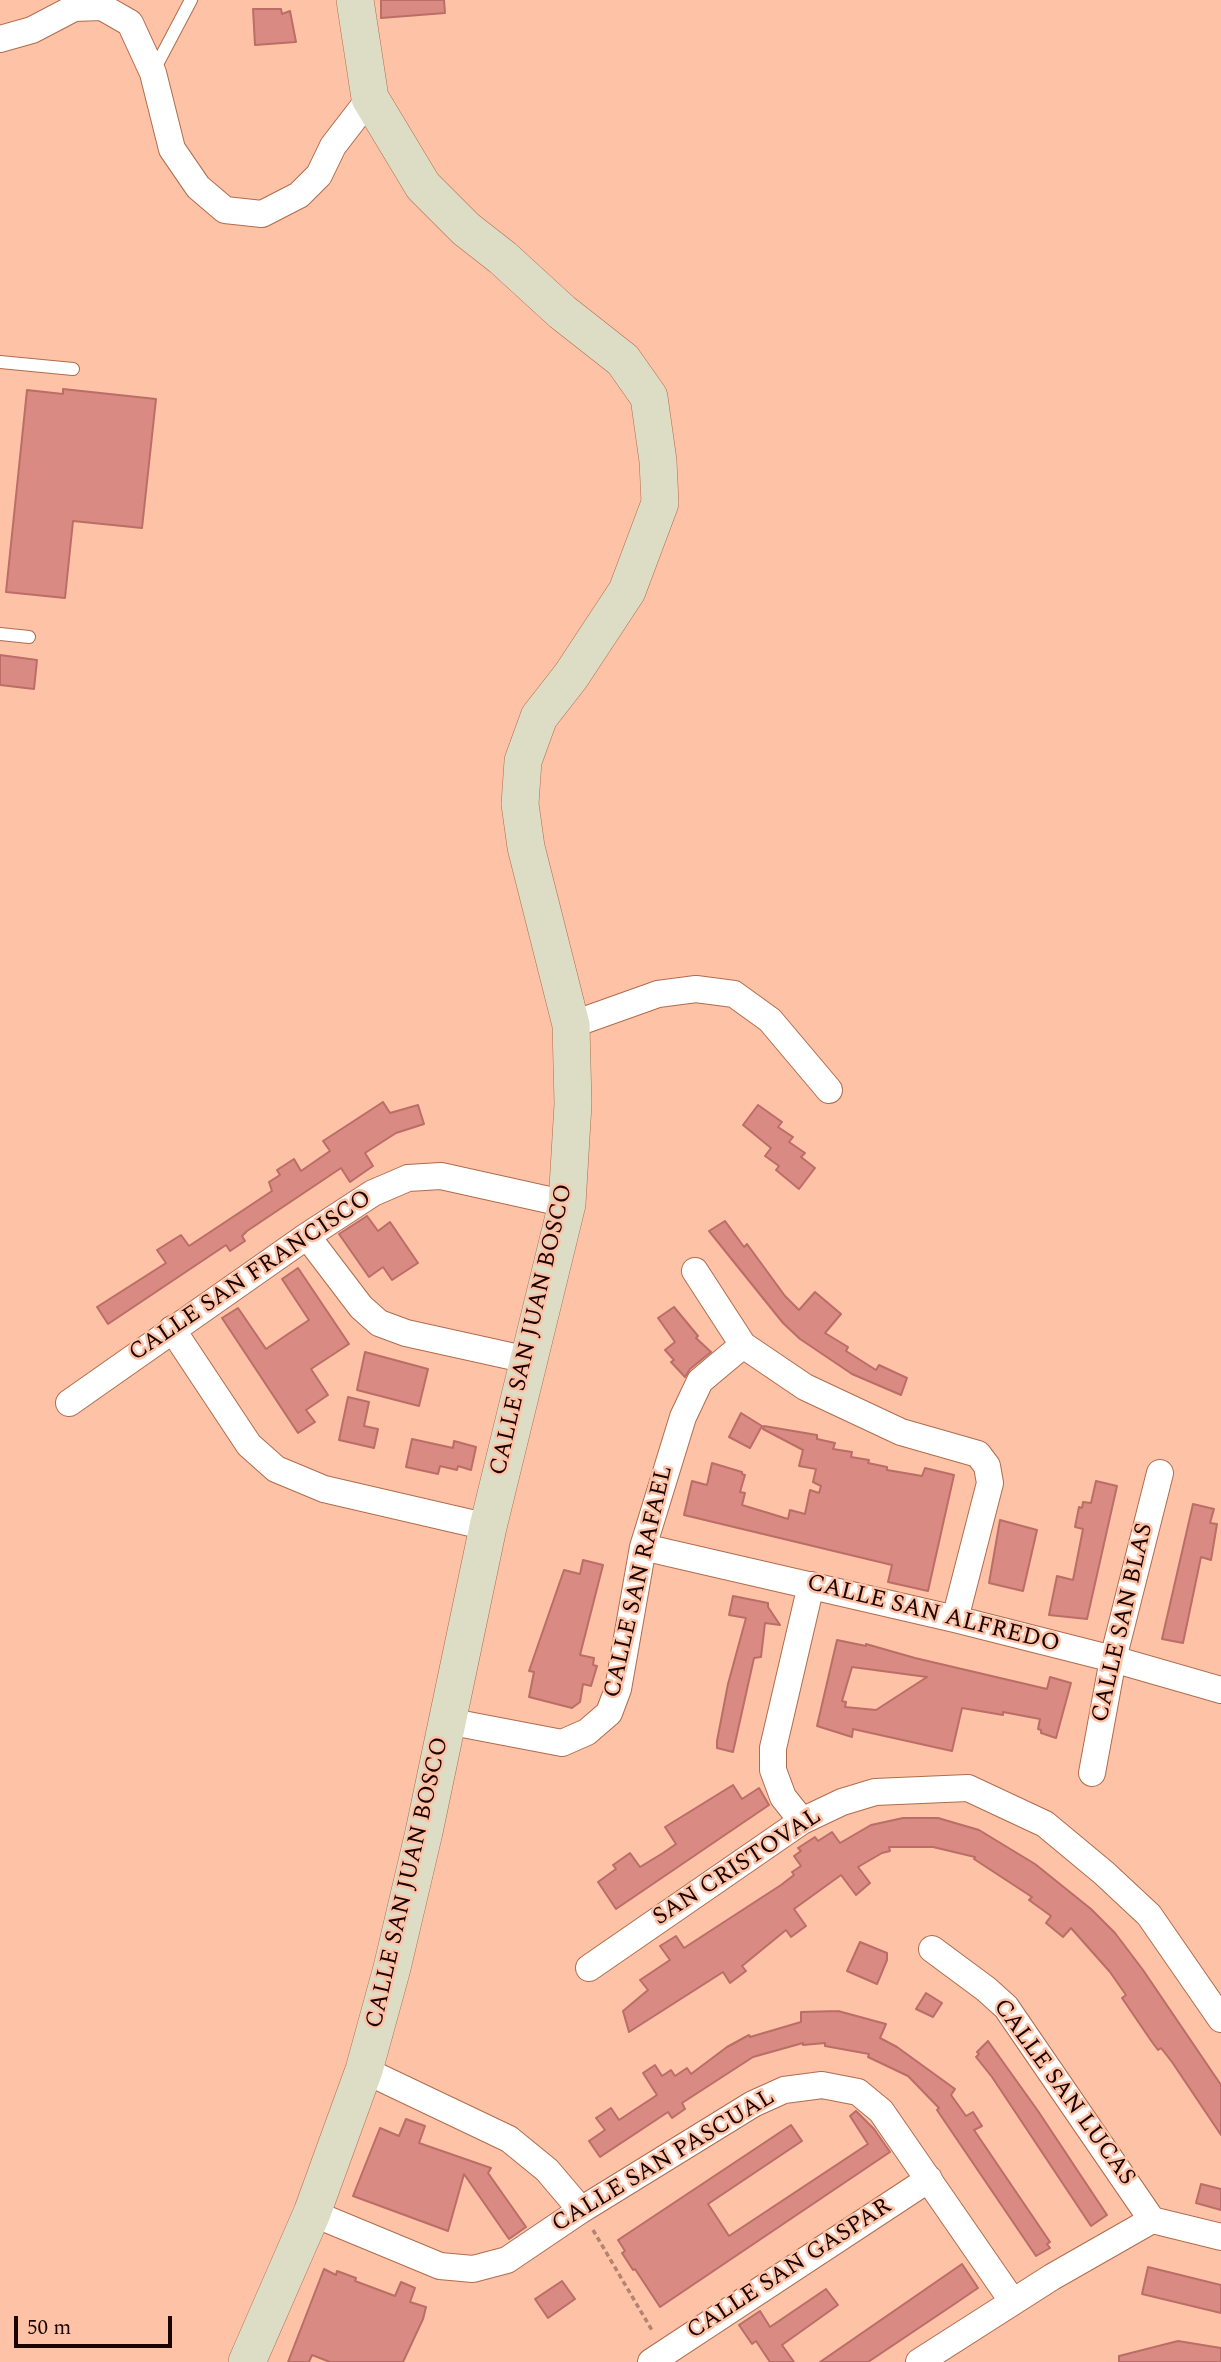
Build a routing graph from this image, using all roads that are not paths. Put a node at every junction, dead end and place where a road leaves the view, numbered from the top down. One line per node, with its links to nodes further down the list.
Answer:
1 (191, 0): 4 (lane)
2 (355, 0): 5 (street, CALLE SAN JUAN BOSCO)
3 (0, 39): 4 (street)
4 (153, 73): 5 (street)
5 (370, 98): 10 (street, CALLE SAN JUAN BOSCO)
6 (0, 362): 7 (lane)
7 (73, 369)
8 (0, 634): 9 (lane)
9 (29, 637)
10 (571, 1025): 11 (street); 12 (street, CALLE SAN JUAN BOSCO)
11 (829, 1090)
12 (567, 1204): 13 (street, CALLE SAN FRANCISCO); 17 (street, CALLE SAN JUAN BOSCO)
13 (307, 1236): 15 (street, CALLE SAN FRANCISCO); 17 (street)
14 (695, 1271): 16 (street)
15 (172, 1329): 18 (street, CALLE SAN FRANCISCO); 20 (street)
16 (743, 1345): 21 (street, CALLE SAN RAFAEL); 23 (street)
17 (528, 1360): 20 (street, CALLE SAN JUAN BOSCO)
18 (68, 1403)
19 (1160, 1474): 24 (street, CALLE SAN BLAS)
20 (488, 1527): 26 (street, CALLE SAN JUAN BOSCO)
21 (643, 1547): 22 (street, CALLE SAN ALFREDO); 26 (street, CALLE SAN RAFAEL)
22 (811, 1585): 23 (street, CALLE SAN ALFREDO); 28 (street)
23 (955, 1619): 24 (street, CALLE SAN ALFREDO)
24 (1113, 1659): 25 (street, CALLE SAN ALFREDO); 27 (street, CALLE SAN BLAS)
25 (1221, 1690)
26 (447, 1721): 32 (street, CALLE SAN JUAN BOSCO)
27 (1091, 1773)
28 (802, 1821): 30 (street, SAN CRISTOVAL); 31 (street, SAN CRISTOVAL)
29 (932, 1949): 36 (street, CALLE SAN LUCAS)
30 (589, 1969)
31 (1221, 2019)
32 (363, 2070): 34 (street); 35 (street, CALLE SAN JUAN BOSCO)
33 (929, 2179): 34 (street, CALLE SAN PASCUAL); 38 (street, CALLE SAN PASCUAL); 39 (street, CALLE SAN GASPAR)
34 (581, 2210): 35 (street, CALLE SAN PASCUAL)
35 (313, 2213): 40 (street, CALLE SAN JUAN BOSCO)
36 (1153, 2220): 37 (street); 38 (street)
37 (1221, 2237)
38 (1013, 2302): 41 (street)
39 (662, 2359)
40 (247, 2362)
41 (919, 2362)

